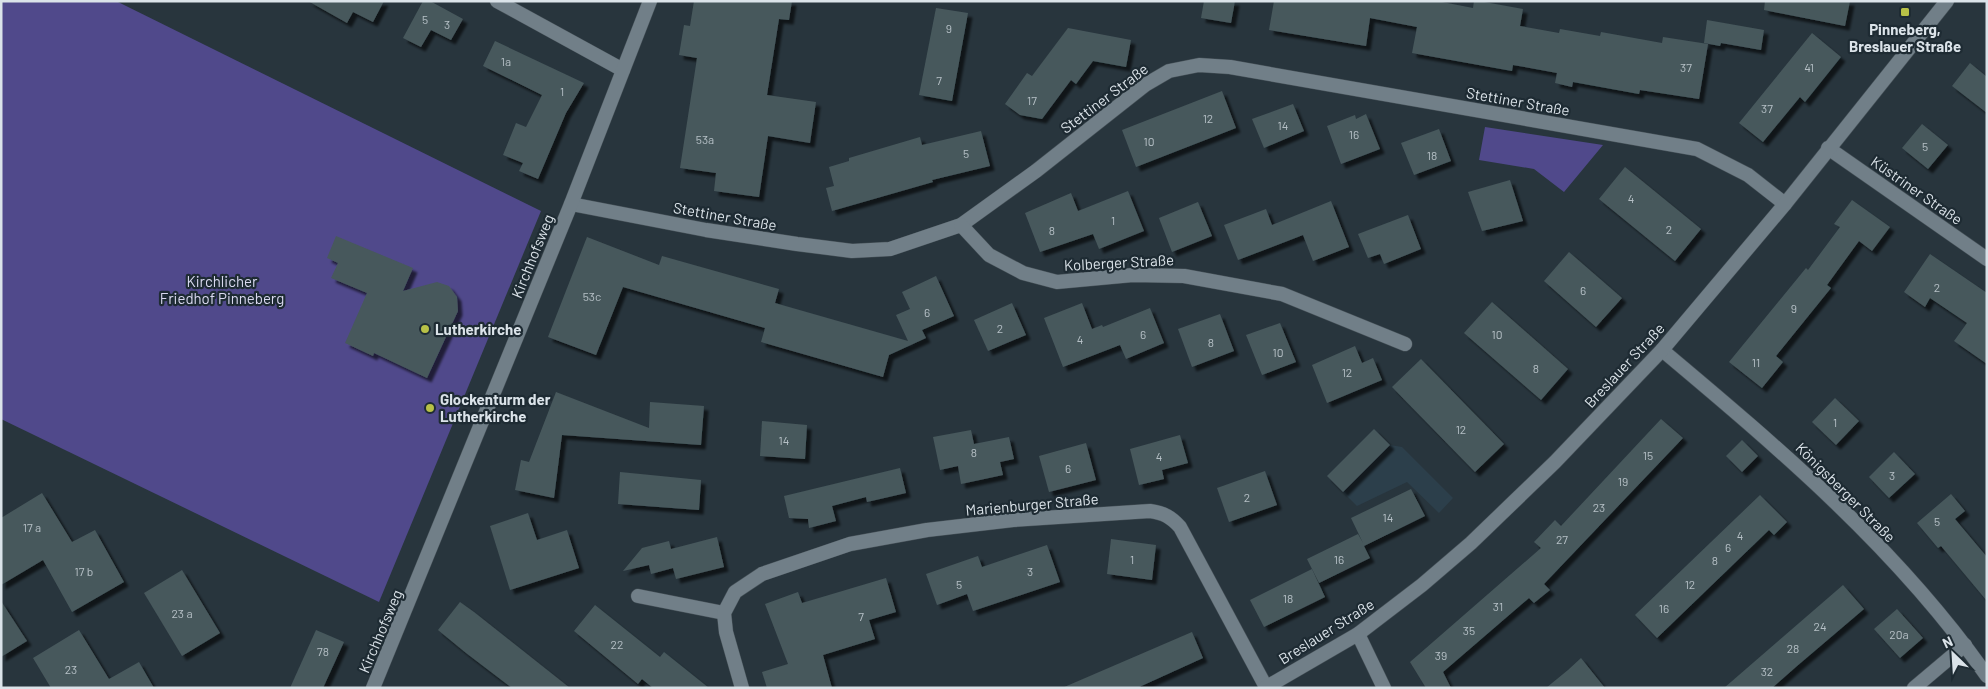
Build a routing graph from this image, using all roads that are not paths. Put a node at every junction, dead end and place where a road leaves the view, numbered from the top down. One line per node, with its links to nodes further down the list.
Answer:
1 (497, 1): 4 (street)
2 (650, 1): 4 (street, Kirchhofsweg)
3 (1947, 1): 5 (street, Breslauer Straße)
4 (623, 70): 6 (street, Kirchhofsweg)
5 (1828, 148): 7 (street, Breslauer Straße); 9 (street, Küstriner Straße)
6 (571, 204): 8 (street, Stettiner Straße); 18 (street, Kirchhofsweg)
7 (1785, 204): 8 (street, Stettiner Straße); 11 (street, Breslauer Straße)
8 (962, 225): 10 (street, Kolberger Straße)
9 (1987, 259)
10 (1405, 344)
11 (1662, 350): 14 (street, Breslauer Straße); 15 (street, Königsberger Straße)
12 (638, 596): 13 (street)
13 (724, 613): 17 (street, Marienburger Straße); 19 (street)
14 (1358, 634): 17 (street, Breslauer Straße); 20 (street)
15 (1965, 645): 16 (street, Königsberger Straße); 21 (street)
16 (1987, 676)
17 (1265, 687)
18 (373, 688)
19 (742, 688)
20 (1384, 688)
21 (1914, 688)

